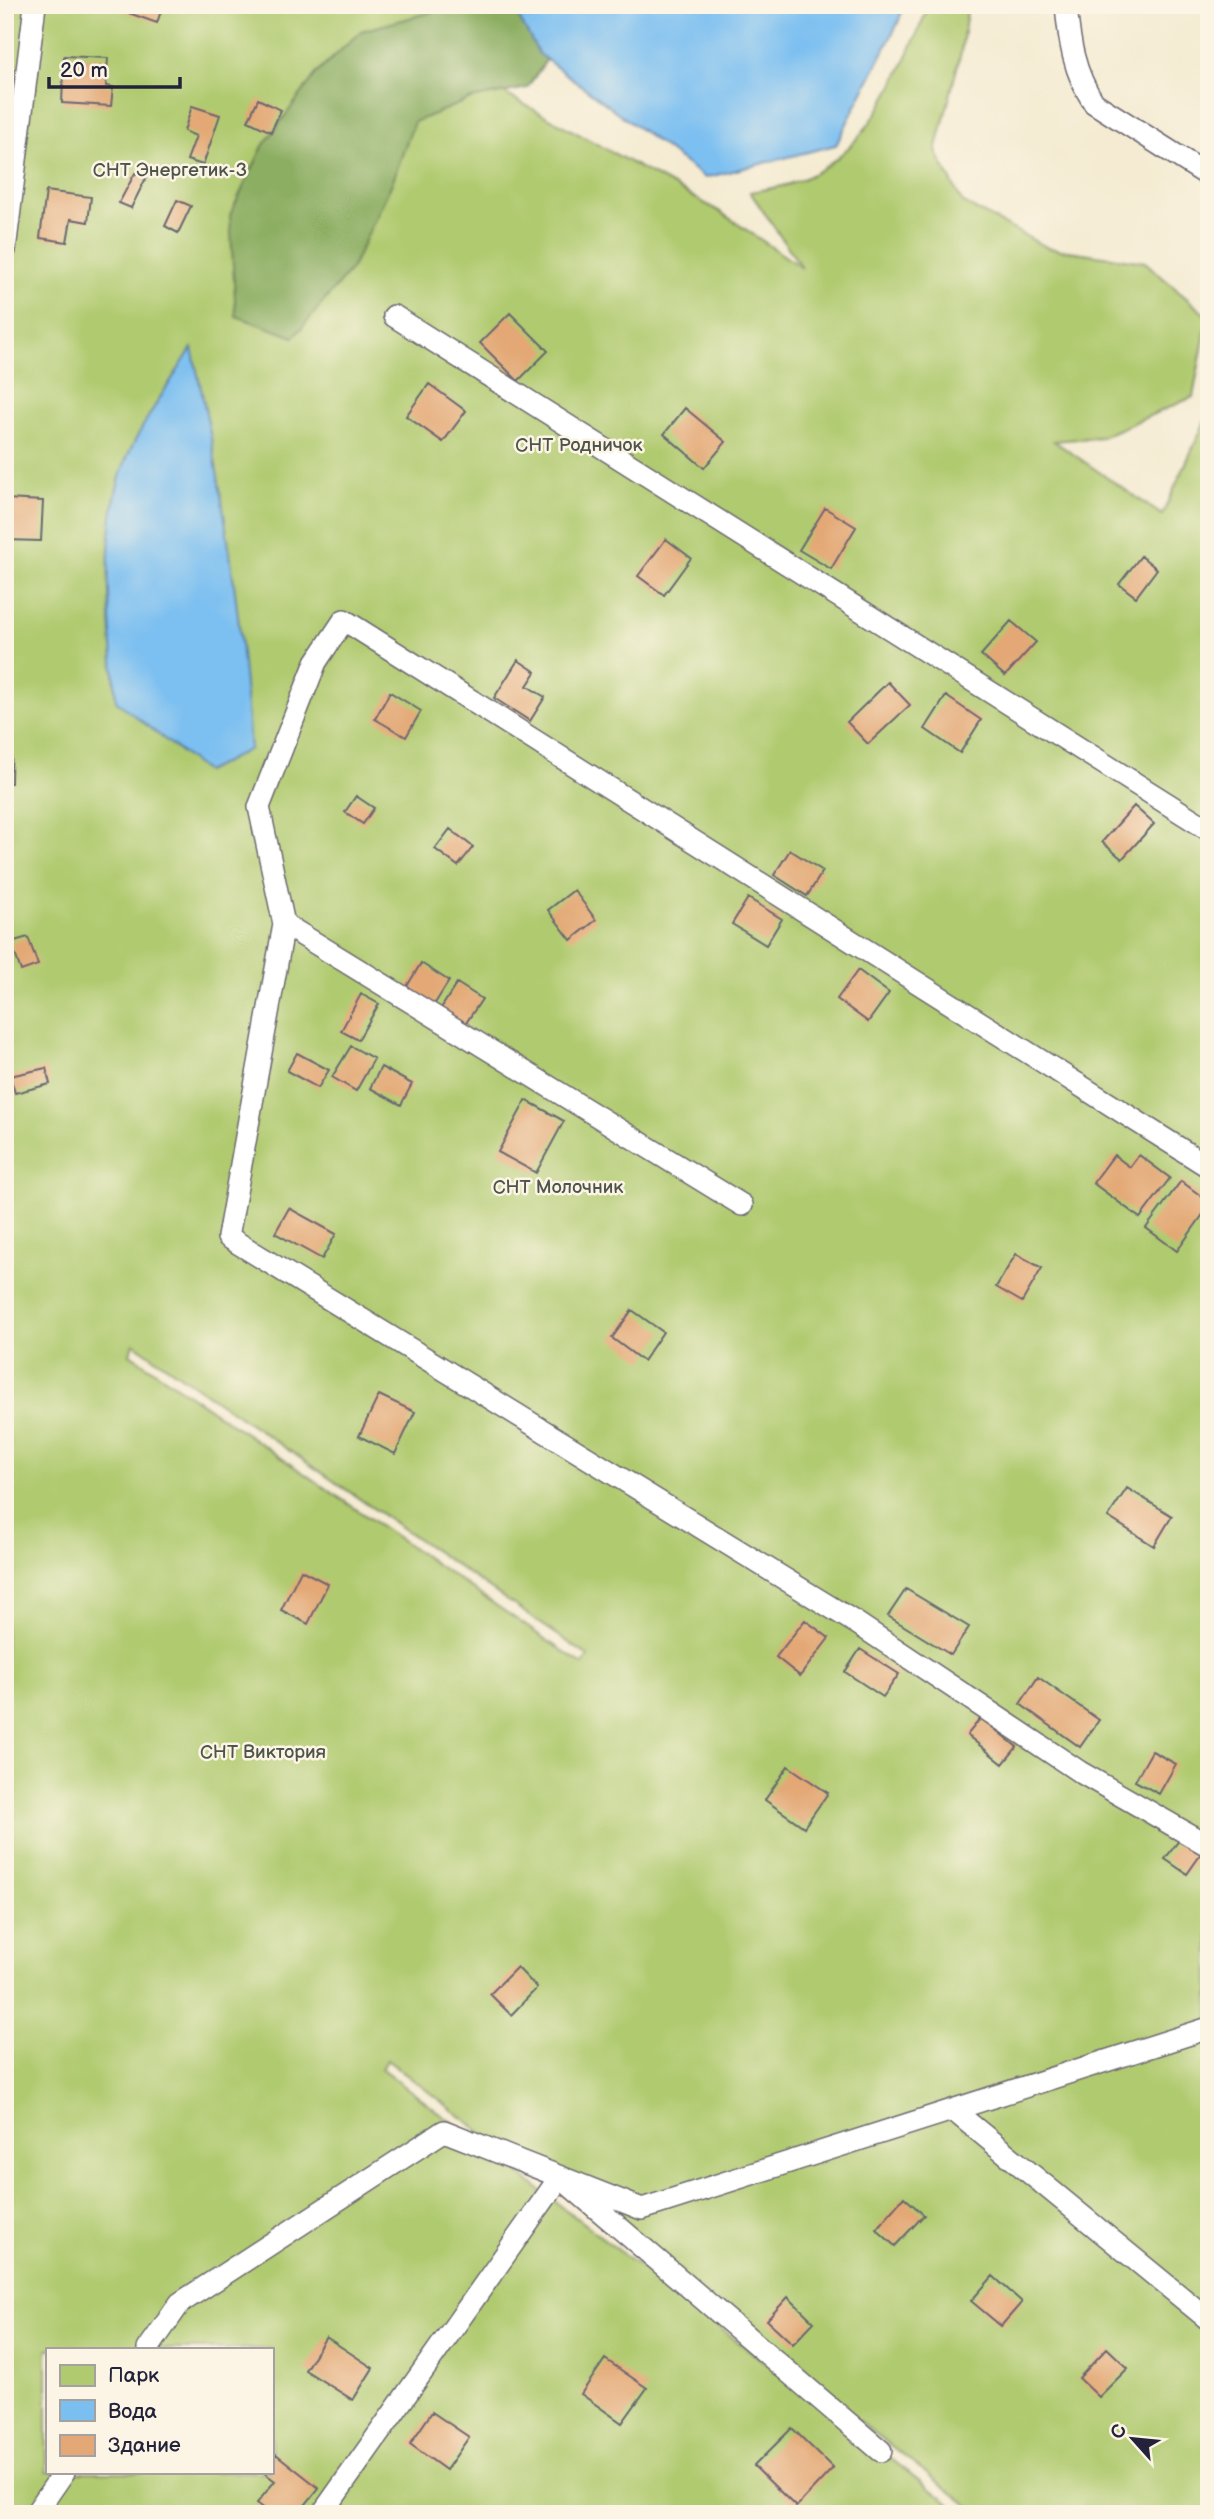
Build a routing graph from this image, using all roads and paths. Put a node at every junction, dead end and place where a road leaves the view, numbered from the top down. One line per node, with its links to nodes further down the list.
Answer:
1 (35, 5): 4 (lane)
2 (1066, 5): 3 (lane)
3 (1209, 176)
4 (5, 250)
5 (394, 316): 6 (lane)
6 (1209, 830)
7 (284, 924): 8 (lane); 9 (lane); 10 (lane)
8 (1209, 1167)
9 (742, 1205)
10 (1209, 1846)
11 (1209, 2028): 12 (lane)
12 (953, 2110): 13 (lane); 14 (lane)
13 (560, 2177): 15 (lane); 16 (lane); 19 (lane)
14 (1209, 2320)
15 (149, 2348)
16 (881, 2451)
17 (63, 2474): 18 (lane)
18 (35, 2514)
19 (322, 2514)

